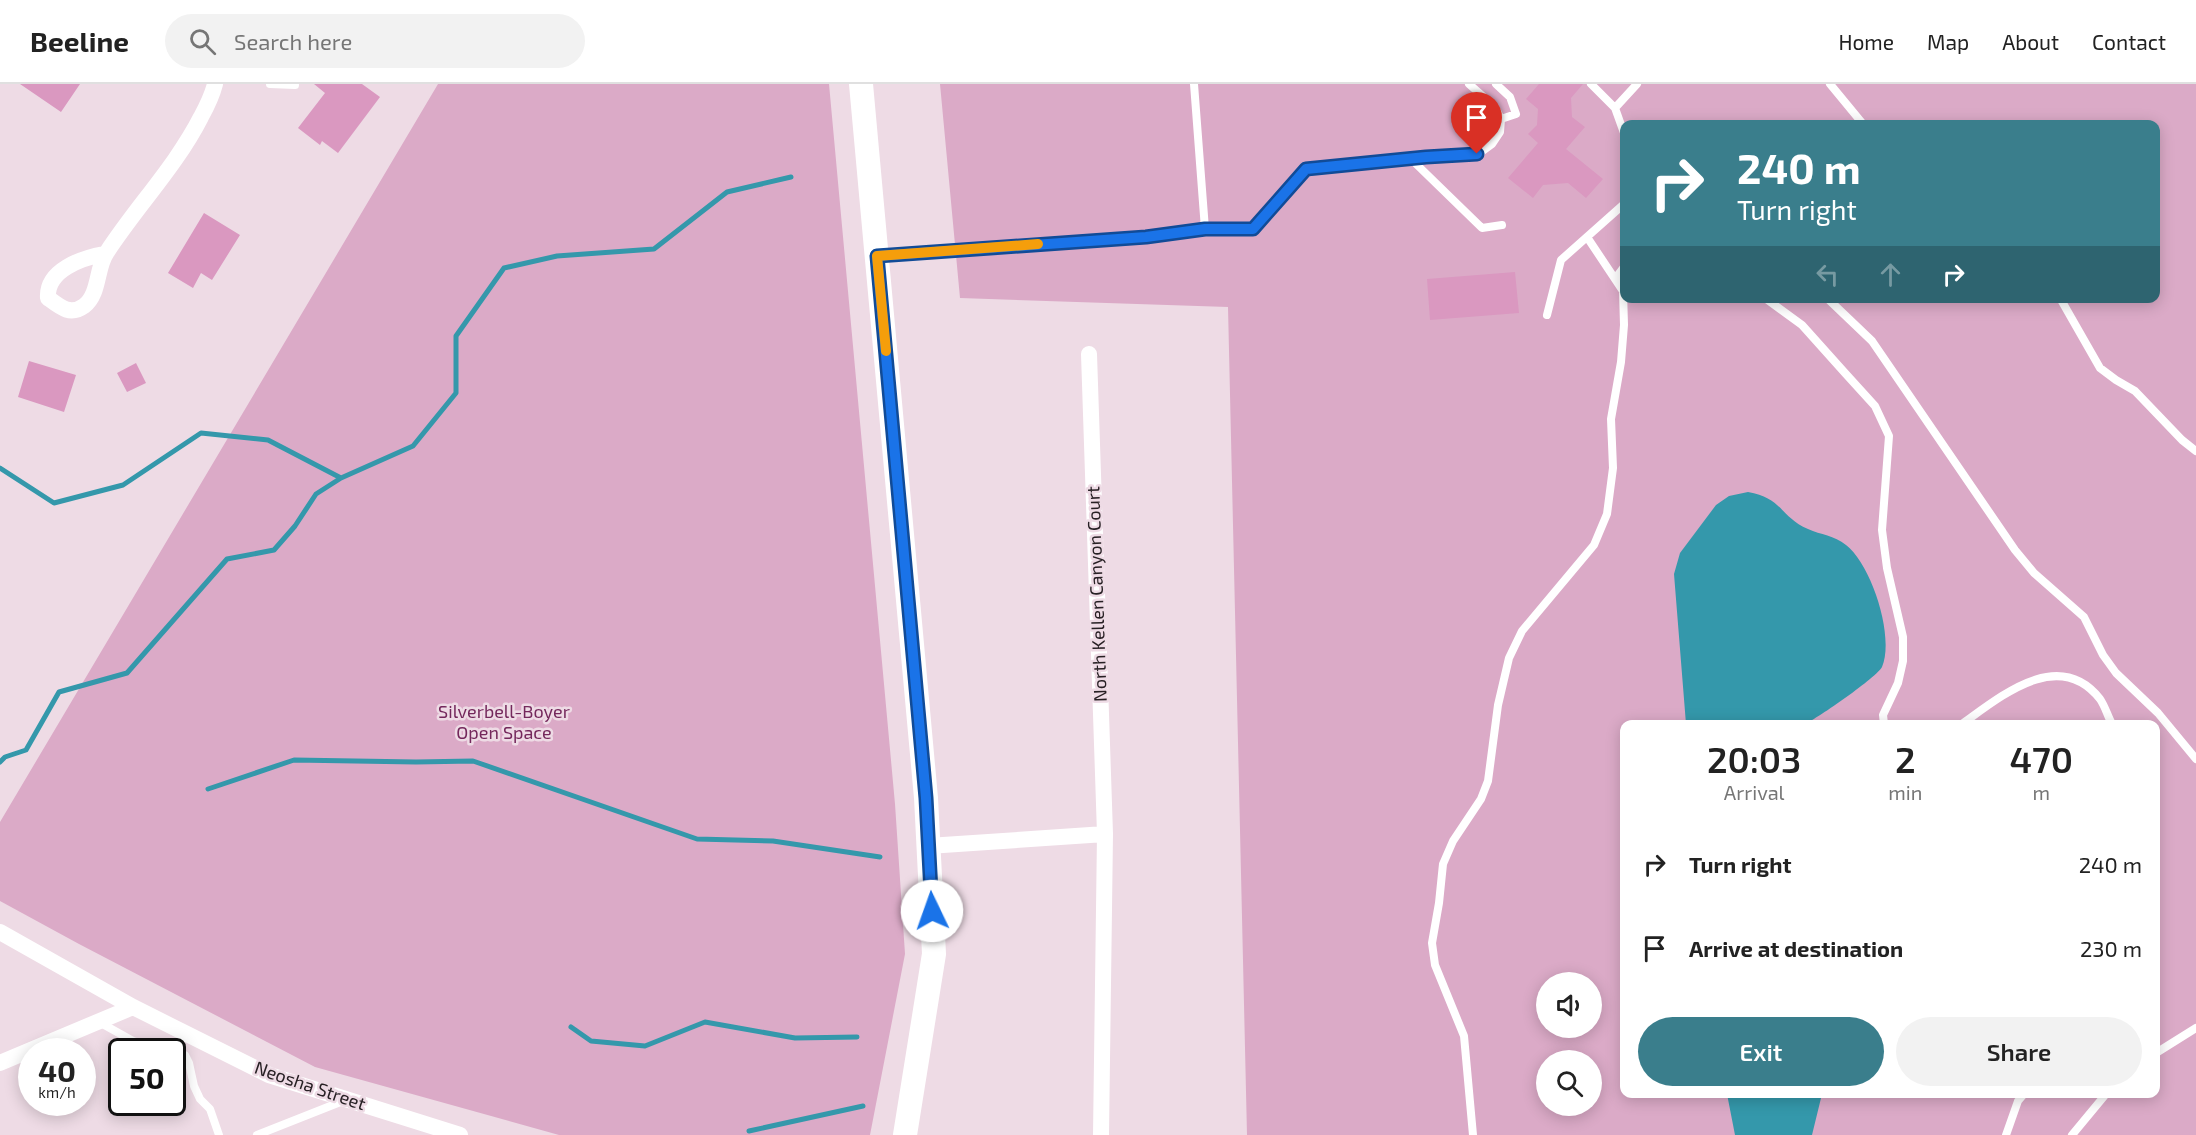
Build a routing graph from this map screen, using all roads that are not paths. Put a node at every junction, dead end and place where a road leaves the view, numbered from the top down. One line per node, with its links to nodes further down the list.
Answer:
1 (215, 84): 20 (street)
2 (270, 84): 10 (lane)
3 (861, 84): 21 (main road)
4 (1194, 84): 18 (lane)
5 (1469, 84): 12 (lane)
6 (1496, 84): 12 (lane)
7 (1591, 84): 11 (lane)
8 (1637, 84): 11 (lane)
9 (1830, 84): 13 (lane)
10 (295, 86)
11 (1615, 108): 14 (lane)
12 (1501, 119): 15 (lane)
13 (1860, 120)
14 (1620, 122)
15 (1410, 158): 17 (lane); 18 (lane)
16 (1620, 208): 19 (lane)
17 (1502, 225)
18 (1205, 229): 21 (lane)
19 (1587, 237): 23 (lane); 29 (lane)
20 (104, 255)
21 (877, 256): 37 (main road)
22 (1620, 272): 23 (lane)
23 (1615, 279): 24 (lane)
24 (1620, 286)
25 (1623, 303): 52 (lane)
26 (1772, 303): 32 (lane)
27 (1832, 303): 35 (lane)
28 (2063, 303): 31 (lane)
29 (1547, 315)
30 (1089, 354): 36 (street, North Kellen Canyon Court)
31 (2196, 451)
32 (1884, 720)
33 (1968, 720): 34 (lane)
34 (2110, 720)
35 (2196, 759)
36 (1105, 834): 37 (street); 51 (street, North Kellen Canyon Court)
37 (928, 846): 50 (main road)
38 (0, 932): 39 (street, Neosha Street)
39 (133, 1007): 40 (street); 46 (street, Neosha Street)
40 (99, 1021): 43 (street); 47 (lane)
41 (2196, 1028): 42 (lane)
42 (2160, 1050)
43 (0, 1063)
44 (2021, 1098): 53 (lane)
45 (2103, 1098): 54 (lane)
46 (345, 1099): 48 (lane); 49 (street, Neosha Street)
47 (219, 1135)
48 (257, 1135)
49 (460, 1135)
50 (904, 1135)
51 (1101, 1135)
52 (1473, 1135)
53 (2006, 1135)
54 (2072, 1135)

